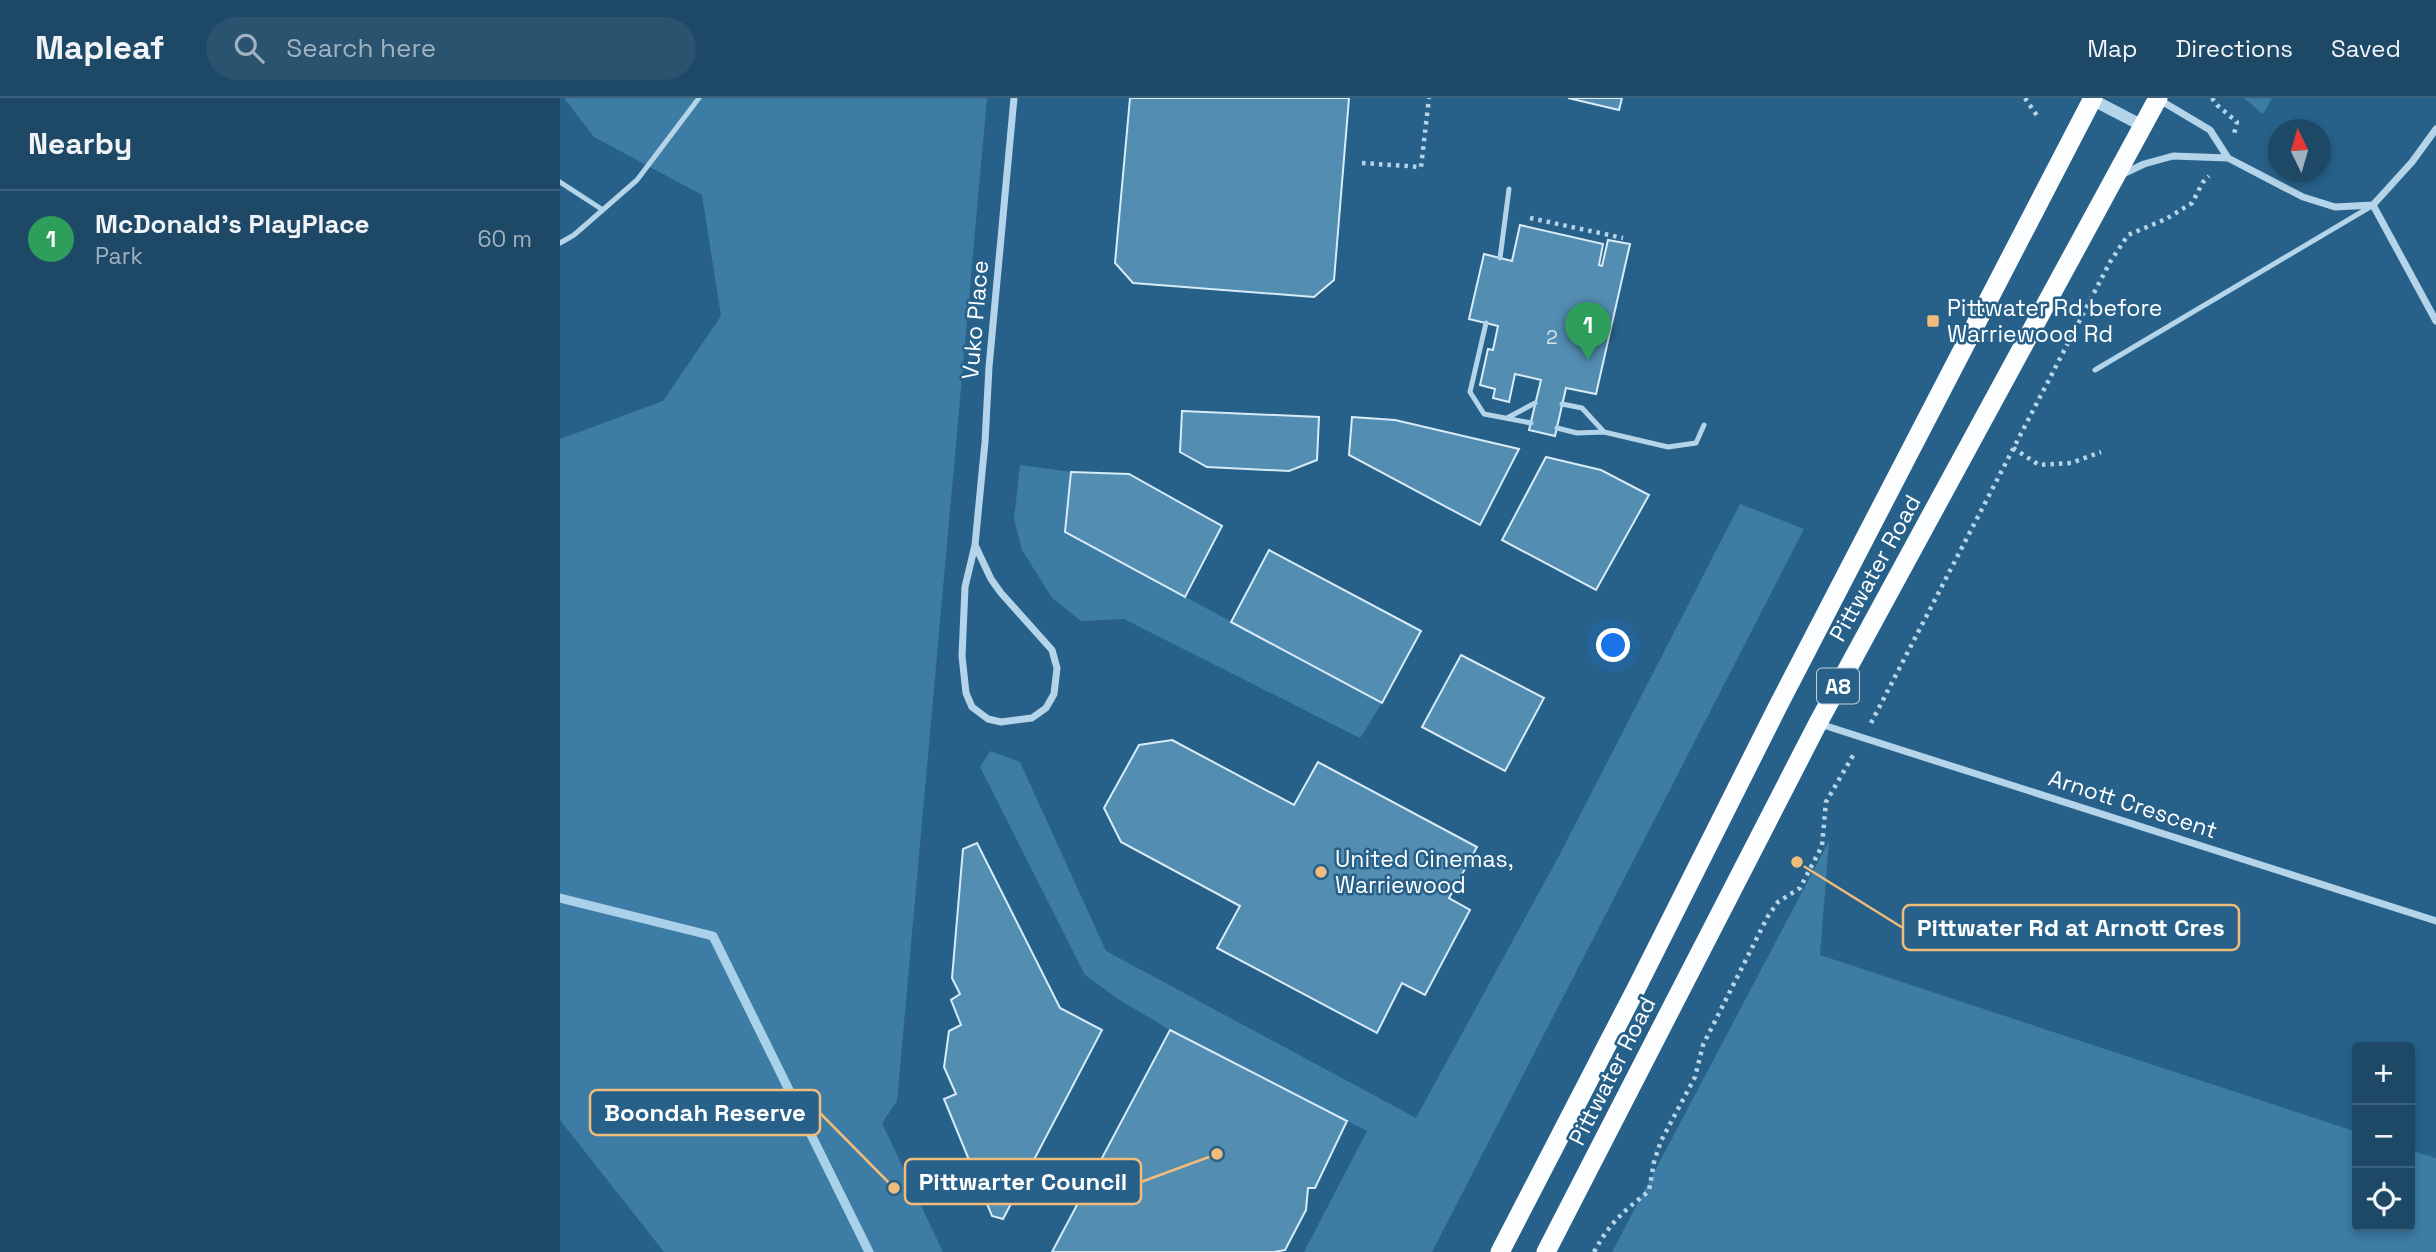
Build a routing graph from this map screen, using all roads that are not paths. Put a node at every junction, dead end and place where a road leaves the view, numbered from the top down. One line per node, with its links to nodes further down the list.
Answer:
1 (699, 98): 12 (lane)
2 (1014, 98): 25 (street, Vuko Place)
3 (2157, 98): 5 (highway, Pittwater Road / A8); 7 (street)
4 (2091, 99): 5 (street); 28 (highway, Pittwater Road / A8)
5 (2143, 126): 8 (highway, Pittwater Road / A8)
6 (2436, 129): 11 (street)
7 (2228, 158): 8 (street); 11 (street)
8 (2115, 178): 26 (highway, Pittwater Road / A8)
9 (560, 182): 12 (lane)
10 (1509, 189): 14 (lane)
11 (2373, 205): 15 (street); 17 (lane)
12 (603, 210): 13 (lane)
13 (560, 243)
14 (1500, 258)
15 (2436, 321)
16 (1486, 323): 20 (lane)
17 (2095, 370)
18 (1535, 403): 20 (lane)
19 (1562, 404): 24 (lane)
20 (1507, 418): 21 (lane)
21 (1531, 423)
22 (1704, 425): 24 (lane)
23 (1557, 428): 24 (lane)
24 (1604, 432)
25 (975, 545): 25 (street, Vuko Place)
26 (1818, 723): 27 (street, Arnott Crescent); 29 (highway, Pittwater Road / A8)
27 (2436, 921)
28 (1500, 1252)
29 (1546, 1252)

